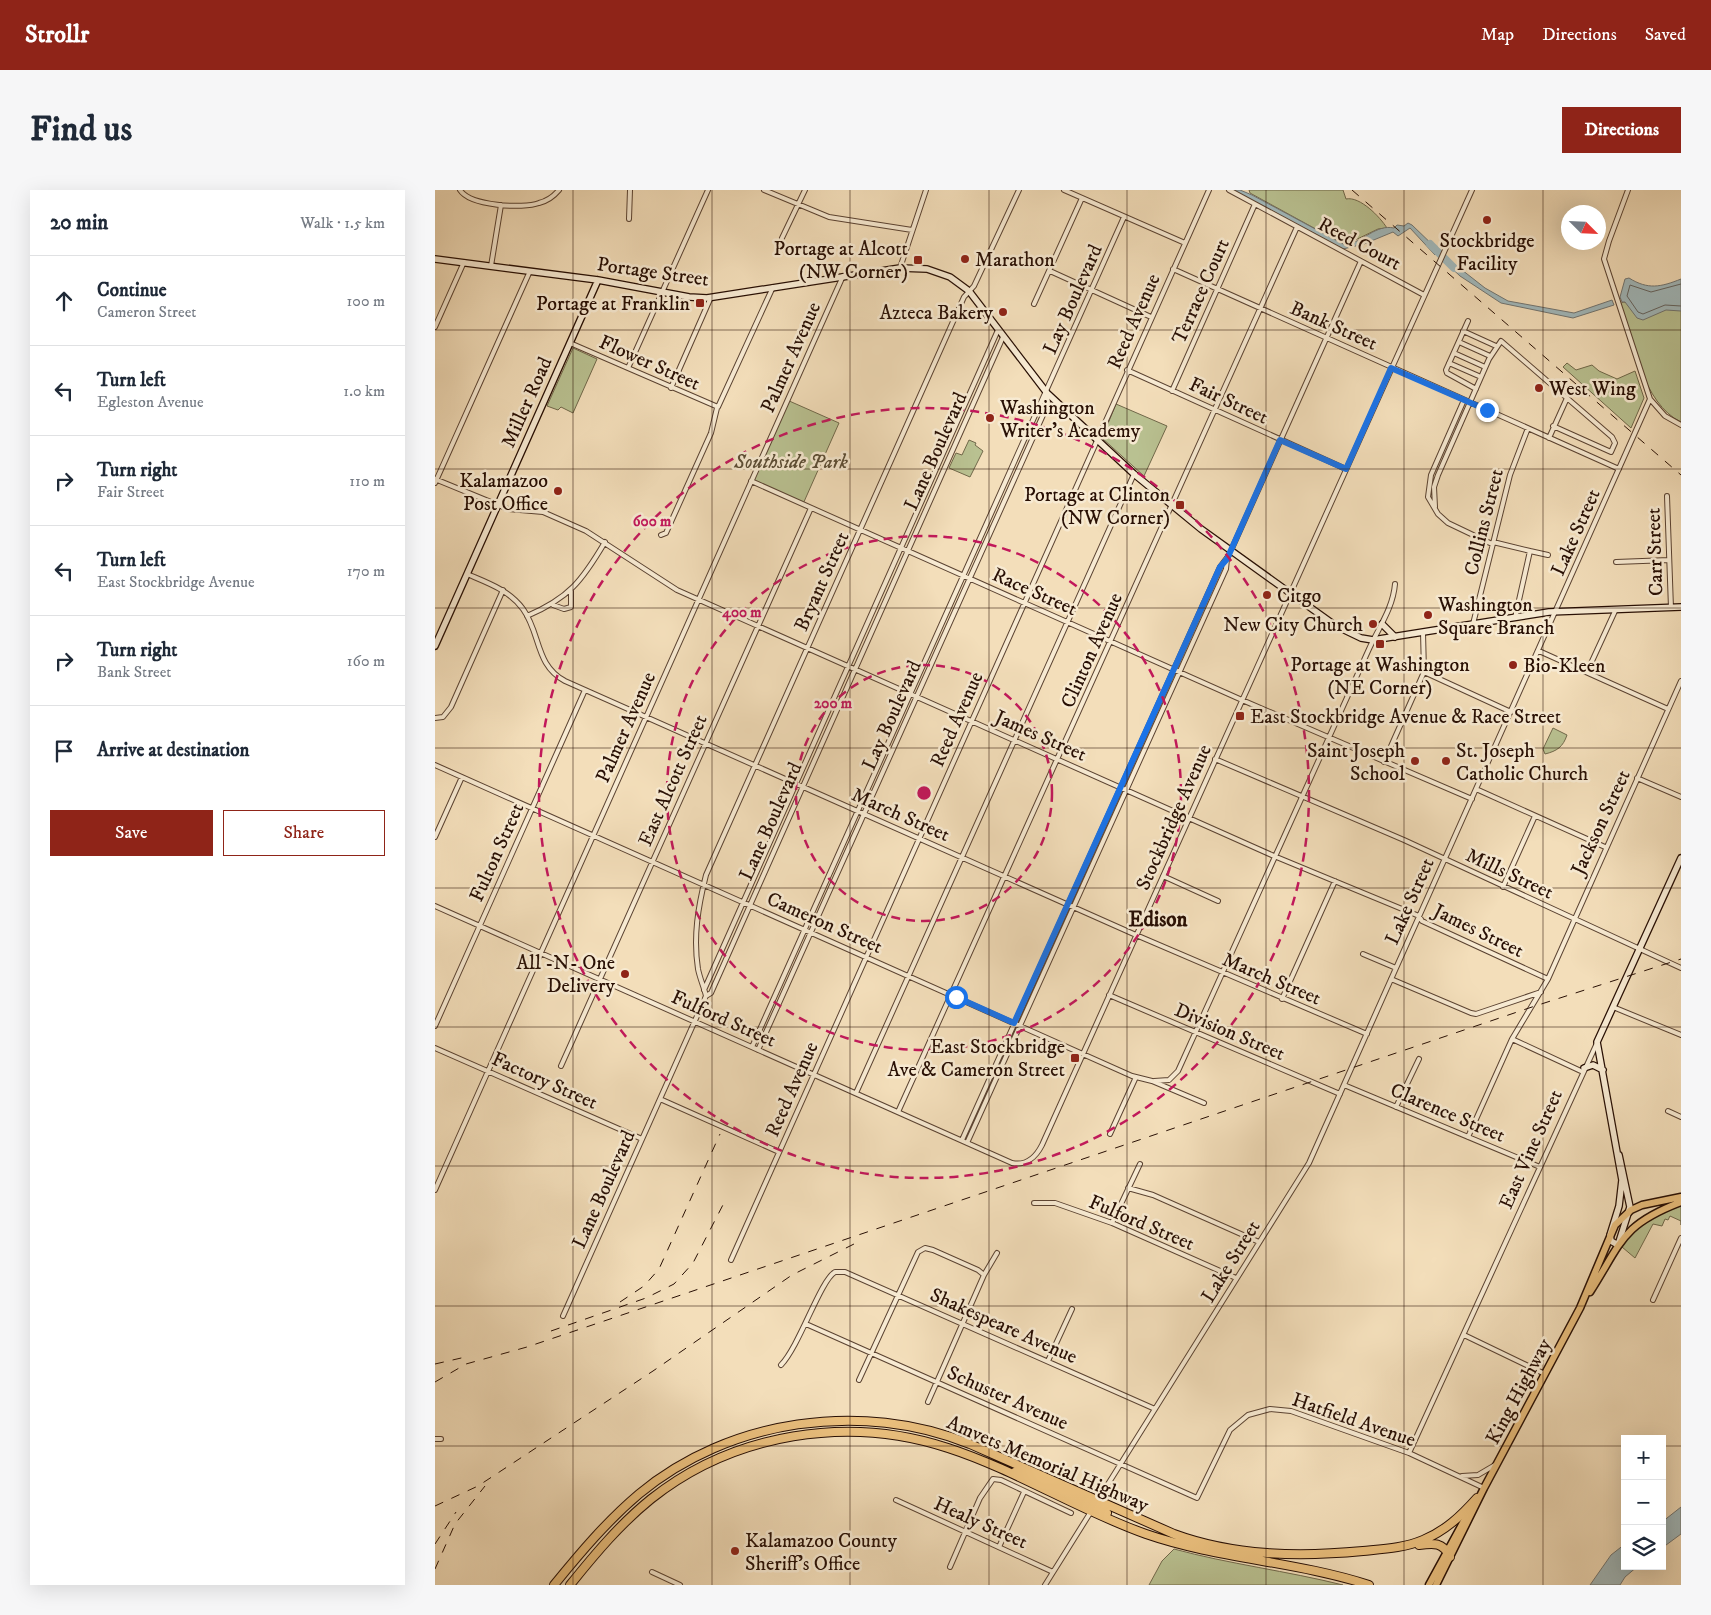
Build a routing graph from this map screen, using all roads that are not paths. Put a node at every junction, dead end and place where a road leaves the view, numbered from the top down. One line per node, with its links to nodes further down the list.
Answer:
1 (460, 190): 17 (street)
2 (559, 190): 17 (street)
3 (630, 190): 19 (street)
4 (708, 190): 38 (street)
5 (764, 190): 16 (street)
6 (805, 190): 16 (street)
7 (926, 190): 21 (street)
8 (1019, 190): 37 (street, Bryant Street)
9 (1064, 190): 14 (street)
10 (1209, 190): 23 (street, Reed Avenue)
11 (1229, 190): 15 (street, Reed Court)
12 (1472, 190): 39 (street, Stockbridge Avenue)
13 (1628, 190): 66 (street)
14 (1082, 198): 18 (street); 31 (street)
15 (1255, 204): 20 (street, Reed Court); 35 (street, Terrace Court)
16 (799, 205): 21 (street); 22 (street)
17 (501, 206): 27 (street)
18 (1124, 217): 23 (street); 36 (street, Lay Boulevard)
19 (629, 219)
20 (1297, 227): 25 (street, Reed Court); 42 (street, Clinton Avenue)
21 (912, 230): 28 (street)
22 (782, 238)
23 (1185, 243): 29 (street, Reed Avenue)
24 (435, 259): 26 (main road, Portage Street)
25 (1361, 260): 39 (street, Reed Court); 49 (street)
26 (464, 262): 27 (main road, Portage Street); 45 (street)
27 (491, 266): 30 (main road, Portage Street)
28 (900, 268): 32 (main road, Portage Street); 37 (main road, Portage Street)
29 (1173, 269): 35 (street, Bank Street); 43 (street, Reed Avenue)
30 (530, 271): 33 (main road, Portage Street); 84 (street)
31 (1049, 271): 36 (street); 41 (street)
32 (843, 276): 34 (main road, Portage Street); 85 (street, Palmer Avenue)
33 (598, 280): 38 (main road, Portage Street); 51 (main road, Miller Road)
34 (773, 287): 40 (main road, Portage Street); 69 (street)
35 (1217, 289): 42 (street, Bank Street); 63 (street, Terrace Court)
36 (1092, 290): 43 (street); 64 (street, Lay Boulevard)
37 (969, 291): 46 (main road, Portage Street); 95 (street, Bryant Street)
38 (662, 292): 40 (main road, Portage Street); 57 (street)
39 (1424, 295): 58 (street, Stockbridge Avenue)
40 (711, 297): 61 (street)
41 (1034, 304)
42 (1261, 309): 49 (street, Bank Street); 70 (street, Clinton Avenue)
43 (1151, 317): 59 (street, Reed Avenue)
44 (1468, 321): 47 (street)
45 (435, 326)
46 (998, 330): 48 (main road, Portage Street); 71 (street, Lane Boulevard)
47 (1463, 331): 50 (street); 52 (street)
48 (1003, 336): 64 (main road, Portage Street); 72 (street, Lane Boulevard)
49 (1326, 338): 58 (street, Bank Street); 77 (street)
50 (1459, 342): 53 (street); 54 (street)
51 (570, 343): 57 (street, Flower Street); 89 (main road, Miller Road)
52 (1497, 346): 54 (street); 65 (street)
53 (1454, 353): 55 (street); 56 (street)
54 (1490, 356): 56 (street)
55 (1449, 363): 60 (street); 62 (street)
56 (1485, 367): 60 (street)
57 (628, 368): 61 (street, Flower Street)
58 (1391, 368): 67 (street, Bank Street); 81 (street, Stockbridge Avenue)
59 (1127, 370): 63 (street, Fair Street); 78 (street, Reed Avenue)
60 (1481, 377): 62 (street)
61 (671, 388): 69 (street, Flower Street)
62 (1476, 389): 68 (street)
63 (1172, 390): 70 (street, Fair Street)
64 (1047, 393): 78 (main road, Portage Street); 79 (street, Lay Boulevard); 80 (street, Lay Boulevard)
65 (1567, 398): 74 (street); 74 (street)
66 (1650, 399): 73 (street); 82 (street, Lake Street)
67 (1464, 400): 68 (street, Bank Street); 91 (street)
68 (1471, 403): 75 (street, Bank Street); 91 (street)
69 (717, 408): 96 (street)
70 (1215, 410): 77 (street, Fair Street); 90 (street, Clinton Avenue)
71 (958, 420): 72 (street); 86 (street, Lane Boulevard)
72 (964, 422): 87 (street, Lane Boulevard)
73 (1681, 425)
74 (1553, 426): 76 (street)
75 (1528, 428): 76 (street, Bank Street); 98 (street, Collins Street)
76 (1549, 438): 82 (street, Bank Street)
77 (1280, 440): 81 (street, Fair Street); 100 (street)
78 (1096, 441): 83 (main road, Portage Street); 115 (street, Reed Avenue)
79 (1016, 458): 80 (street); 93 (street, Lay Boulevard)
80 (1022, 461): 94 (street, Lay Boulevard)
81 (1346, 469): 113 (street, Stockbridge Avenue)
82 (1619, 469): 123 (street, Lake Street)
83 (1133, 474): 90 (main road, Portage Street); 127 (street)
84 (436, 480): 89 (street, James Street)
85 (751, 481): 92 (street, Race Street); 114 (street, Palmer Avenue)
86 (930, 483): 87 (street); 99 (street, Lane Boulevard)
87 (936, 485): 101 (street, Lane Boulevard)
88 (1667, 496): 105 (street, Carr Street)
89 (498, 506): 97 (street, James Street); 107 (main road, Miller Road)
90 (1173, 506): 100 (main road, Portage Street); 137 (street, Clinton Avenue)
91 (1435, 507): 98 (street)
92 (811, 508): 95 (street, Race Street); 130 (street, East Alcott Street)
93 (989, 518): 94 (street); 108 (street, Lay Boulevard)
94 (995, 521): 109 (street, Lay Boulevard)
95 (860, 530): 99 (street, Race Street); 139 (street, Bryant Street)
96 (661, 535)
97 (605, 542): 112 (street); 114 (street, James Street)
98 (1492, 543): 102 (street); 129 (street, Collins Street)
99 (901, 548): 101 (street, Race Street); 118 (street, Lane Boulevard)
100 (1231, 549): 104 (street); 113 (main road, Portage Street)
101 (907, 551): 108 (street, Race Street); 121 (street, Lane Boulevard)
102 (1530, 551): 103 (street); 126 (street)
103 (1548, 555)
104 (1227, 559): 122 (street); 124 (street)
105 (1669, 560): 106 (street); 119 (street, Carr Street)
106 (1616, 562)
107 (467, 574): 111 (street, March Street); 132 (main road, Miller Road)
108 (963, 576): 109 (street, Race Street); 133 (street, Lay Boulevard)
109 (969, 579): 115 (street, Race Street); 135 (street, Lay Boulevard)
110 (1395, 584): 128 (street)
111 (503, 590): 125 (street, March Street); 155 (street)
112 (571, 591): 116 (street); 116 (street)
113 (1290, 594): 136 (main road, Portage Street); 151 (street, Stockbridge Avenue)
114 (698, 600): 130 (street, James Street); 154 (street, Palmer Avenue)
115 (1025, 602): 127 (street, Race Street); 156 (street, Reed Avenue)
116 (553, 605): 125 (street)
117 (1681, 607): 119 (main road, Portage Street)
118 (874, 608): 121 (street); 141 (street, Lane Boulevard)
119 (1671, 608): 120 (main road, Portage Street)
120 (1616, 609): 123 (main road, Portage Street); 146 (street)
121 (880, 610): 142 (street, Lane Boulevard)
122 (1201, 610): 124 (street); 143 (street)
123 (1557, 612): 126 (main road, Portage Street); 140 (street, Lake Street)
124 (1207, 613): 144 (street)
125 (527, 616): 148 (street, March Street)
126 (1515, 618): 129 (main road, Portage Street)
127 (1068, 622): 137 (street, Race Street); 162 (street)
128 (1382, 624): 134 (main road); 136 (street)
129 (1473, 624): 131 (main road, Portage Street)
130 (757, 626): 139 (street, James Street); 163 (street, East Alcott Street)
131 (1423, 632): 134 (main road, Portage Street); 145 (street)
132 (437, 634): 138 (main road, Miller Road)
133 (937, 635): 135 (street); 149 (street, Lay Boulevard)
134 (1395, 637): 136 (main road, Portage Street)
135 (943, 638): 150 (street, Lay Boulevard)
136 (1373, 640): 161 (street)
137 (1111, 642): 143 (street, Race Street); 166 (street, Clinton Avenue)
138 (435, 646)
139 (807, 648): 141 (street, James Street); 170 (street, Bryant Street)
140 (1539, 651): 146 (street); 153 (street, Lake Street)
141 (848, 666): 142 (street, James Street); 157 (street, Lane Boulevard)
142 (854, 668): 149 (street, James Street); 158 (street, Lane Boulevard)
143 (1174, 670): 144 (street, Race Street); 159 (street)
144 (1180, 672): 151 (street, Race Street); 160 (street)
145 (1424, 672): 153 (street); 168 (street)
146 (1587, 672): 152 (street)
147 (1681, 681): 152 (street, Jackson Street)
148 (585, 690): 154 (street, March Street); 181 (street, Fulton Street)
149 (911, 694): 150 (street, James Street); 164 (street, Lay Boulevard)
150 (916, 696): 156 (street, James Street); 165 (street, Lay Boulevard)
151 (1242, 700): 161 (street, Race Street); 167 (street, Stockbridge Avenue)
152 (1668, 709): 172 (street, Jackson Street)
153 (1511, 712): 177 (street, Lake Street)
154 (646, 717): 163 (street, March Street); 186 (street, Palmer Avenue)
155 (435, 718)
156 (971, 720): 162 (street, James Street); 188 (street, Reed Avenue)
157 (822, 724): 158 (street); 173 (street, Lane Boulevard)
158 (828, 726): 174 (street, Lane Boulevard)
159 (1147, 729): 160 (street); 175 (street)
160 (1153, 732): 176 (street)
161 (1328, 738): 168 (street, Race Street); 178 (street)
162 (1015, 740): 166 (street, James Street); 195 (street)
163 (705, 743): 170 (street, March Street); 198 (street, East Alcott Street)
164 (884, 754): 165 (street); 182 (street, Lay Boulevard)
165 (889, 757): 183 (street, Lay Boulevard)
166 (1058, 759): 175 (street, James Street); 202 (street, Clinton Avenue)
167 (1215, 760): 178 (street, Mills Street); 185 (street, Stockbridge Avenue)
168 (1385, 762): 180 (street, Race Street)
169 (435, 766): 171 (street, Cameron Street)
170 (755, 766): 173 (street, March Street); 204 (street, Bryant Street)
171 (462, 777): 181 (street, Cameron Street); 187 (street)
172 (1637, 778): 179 (street); 191 (street, Jackson Street)
173 (796, 784): 174 (street, March Street); 189 (street, Lane Boulevard)
174 (802, 787): 182 (street, March Street); 192 (street, Lane Boulevard)
175 (1121, 787): 176 (street, James Street); 190 (street)
176 (1127, 790): 185 (street, James Street); 193 (street)
177 (1476, 790): 180 (street, Lake Street); 184 (street)
178 (1301, 796): 194 (street); 197 (street, Mills Street)
179 (1681, 797)
180 (1472, 800): 197 (street, Lake Street)
181 (532, 808): 186 (street, Cameron Street); 214 (street, Fulton Street)
182 (858, 811): 183 (street, March Street); 199 (street, Lay Boulevard)
183 (864, 814): 188 (street, March Street); 200 (street, Lay Boulevard)
184 (1535, 816): 191 (street); 205 (street)
185 (1189, 818): 194 (street, James Street); 201 (street, Stockbridge Avenue)
186 (593, 835): 198 (street, Cameron Street); 219 (street, Palmer Avenue)
187 (435, 836)
188 (919, 838): 195 (street, March Street); 221 (street, Reed Avenue)
189 (768, 845): 192 (street); 206 (street, Lane Boulevard)
190 (1094, 846): 193 (street); 209 (street)
191 (1605, 847): 213 (street, Jackson Street)
192 (775, 848): 208 (street, Lane Boulevard)
193 (1100, 849): 211 (street)
194 (1275, 856): 203 (street, James Street); 226 (street)
195 (962, 858): 202 (street, March Street); 227 (street)
196 (1681, 858): 218 (main road, East Vine Street)
197 (1445, 860): 205 (street, Mills Street); 212 (street, Lake Street)
198 (652, 862): 204 (street, Cameron Street); 228 (street, East Alcott Street)
199 (832, 871): 200 (street); 215 (street, Lay Boulevard)
200 (838, 874): 216 (street, Lay Boulevard)
201 (1163, 876): 207 (street); 217 (street, Stockbridge Avenue)
202 (1005, 877): 209 (street, March Street); 235 (street, Clinton Avenue)
203 (1335, 881): 212 (street, James Street); 238 (street)
204 (704, 884): 206 (street, Cameron Street); 231 (street, Bryant Street)
205 (1503, 887): 213 (street, Mills Street)
206 (743, 901): 208 (street, Cameron Street); 231 (street, Lane Boulevard)
207 (1217, 901)
208 (749, 905): 215 (street, Cameron Street); 237 (street, Lane Boulevard)
209 (1067, 905): 211 (street, March Street); 222 (street)
210 (435, 906): 214 (street, Fulford Street)
211 (1073, 908): 217 (street, March Street); 223 (street)
212 (1419, 916): 224 (street, Lake Street); 230 (street, James Street)
213 (1573, 919): 218 (street, Mills Street); 230 (street, Jackson Street)
214 (479, 927): 219 (street, Fulford Street); 242 (street, Fulton Street)
215 (806, 930): 216 (street, Cameron Street); 232 (street, Lay Boulevard)
216 (811, 932): 221 (street, Cameron Street); 233 (street, Lay Boulevard)
217 (1136, 935): 226 (street, March Street); 236 (street, Stockbridge Avenue)
218 (1639, 949): 225 (street, Mills Street); 239 (main road, East Vine Street)
219 (540, 953): 228 (street, Fulford Street); 256 (street, Palmer Avenue)
220 (1363, 954): 224 (street)
221 (866, 957): 227 (street, Cameron Street); 258 (street, Reed Avenue)
222 (1041, 964): 223 (street); 241 (street)
223 (1047, 966): 243 (street)
224 (1396, 968): 229 (street, Lake Street)
225 (1681, 968)
226 (1221, 973): 238 (street, March Street); 244 (street)
227 (909, 976): 235 (street, Cameron Street); 264 (street)
228 (600, 979): 240 (street, Fulford Street); 254 (street, East Alcott Street)
229 (1391, 979): 234 (street); 245 (street, Lake Street)
230 (1548, 979): 234 (street, Jackson Street)
231 (705, 990): 237 (street, Bryant Street)
232 (778, 990): 233 (street); 249 (street, Lay Boulevard)
233 (784, 992): 251 (street, Lay Boulevard)
234 (1541, 992): 247 (street, Jackson Street)
235 (952, 995): 241 (street, Cameron Street); 270 (street, Clinton Avenue)
236 (1109, 995): 244 (street, Division Street); 252 (street, Stockbridge Avenue)
237 (705, 996): 240 (street, Lane Boulevard)
238 (1282, 999): 245 (street, March Street)
239 (1613, 1006): 246 (street); 248 (main road, East Vine Street)
240 (694, 1022): 249 (street, Fulford Street); 266 (street, Lane Boulevard)
241 (1014, 1023): 243 (street, Cameron Street); 261 (street)
242 (435, 1026)
243 (1020, 1026): 252 (street, Cameron Street); 263 (street)
244 (1194, 1032): 260 (street); 265 (street, Division Street)
245 (1367, 1034): 262 (street, Lake Street)
246 (1681, 1036)
247 (1512, 1039): 255 (street); 273 (street, Jackson Street)
248 (1597, 1042): 255 (street, East Vine Street); 257 (main road)
249 (752, 1047): 251 (street, Fulford Street)
250 (435, 1048): 256 (street, Factory Street)
251 (758, 1050): 258 (street, Fulford Street)
252 (1082, 1054): 259 (street, Cameron Street); 279 (street, Stockbridge Avenue)
253 (1419, 1059): 268 (street)
254 (561, 1066)
255 (1584, 1070): 257 (main road); 281 (street, East Vine Street)
256 (488, 1071): 274 (street, Factory Street); 283 (street, Palmer Avenue)
257 (1603, 1071): 278 (main road)
258 (813, 1074): 264 (street, Fulford Street); 277 (street, Reed Avenue)
259 (1136, 1077): 260 (street, Cameron Street); 272 (street)
260 (1152, 1081): 267 (street, Cameron Street)
261 (988, 1082): 263 (street); 275 (street)
262 (1344, 1084): 265 (street, Lake Street); 268 (street, Clarence Street)
263 (993, 1085): 276 (street)
264 (856, 1093): 270 (street, Fulford Street)
265 (1340, 1094): 291 (street, Lake Street)
266 (660, 1099): 274 (street, Lane Boulevard); 277 (street)
267 (1204, 1103)
268 (1396, 1107): 273 (street, Clarence Street)
269 (1668, 1110): 271 (street)
270 (898, 1112): 275 (street, Fulford Street)
271 (1681, 1117)
272 (1110, 1134)
273 (1468, 1137): 281 (street, Clarence Street)
274 (642, 1139): 301 (street, Lane Boulevard)
275 (962, 1140): 276 (street, Fulford Street)
276 (967, 1143): 279 (street, Fulford Street)
277 (779, 1152): 294 (street, Reed Avenue)
278 (1619, 1155): 287 (main road); 289 (main road)
279 (1029, 1160)
280 (1140, 1164): 282 (street)
281 (1540, 1167): 304 (street, East Vine Street)
282 (1128, 1188): 288 (street); 291 (street)
283 (435, 1190)
284 (1681, 1197): 287 (main road, King Highway)
285 (1034, 1202): 288 (street, Fulford Street)
286 (1681, 1202): 292 (main road, King Highway)
287 (1630, 1211): 289 (main road, King Highway); 292 (main road)
288 (1112, 1223): 296 (street, Fulford Street)
289 (1610, 1232): 292 (main road); 299 (main road, King Highway)
290 (1681, 1238): 298 (street)
291 (1259, 1242): 296 (street, Lake Street)
292 (1618, 1245): 299 (main road, King Highway)
293 (997, 1253): 295 (street)
294 (731, 1260)
295 (984, 1275): 297 (street); 303 (street)
296 (1237, 1278): 312 (street, Lake Street)
297 (897, 1294): 302 (street, Shakespeare Avenue); 303 (street, Shakespeare Avenue); 305 (street)
298 (1653, 1300)
299 (1580, 1308): 308 (main road, King Highway)
300 (1072, 1309): 306 (street)
301 (563, 1316)
302 (806, 1324): 305 (street, Schuster Avenue); 307 (street)
303 (963, 1324): 306 (street, Shakespeare Avenue); 310 (street)
304 (1464, 1335): 308 (street); 315 (street, East Vine Street)
305 (871, 1353): 309 (street); 310 (street, Schuster Avenue)
306 (1048, 1361): 312 (street, Shakespeare Avenue)
307 (781, 1365)
308 (1545, 1374): 316 (main road, King Highway)
309 (859, 1380)
310 (936, 1382): 311 (street); 317 (street, Schuster Avenue)
311 (927, 1402)
312 (1155, 1409): 317 (street, Lake Street)
313 (435, 1439): 314 (street)
314 (441, 1439)
315 (1409, 1453): 318 (street, Hatfield Avenue); 321 (street, Hatfield Avenue)
316 (1498, 1462): 318 (street); 319 (main road, King Highway)
317 (1122, 1464): 321 (street, Schuster Avenue); 324 (street, Lake Street)
318 (1459, 1475): 319 (street, Hatfield Avenue)
319 (1484, 1488): 322 (main road, King Highway); 329 (main road, King Highway)
320 (1024, 1492): 325 (street); 326 (street); 327 (street)
321 (1197, 1498)
322 (1477, 1498): 328 (highway, Amvets Memorial Highway); 329 (main road, King Highway)
323 (896, 1500): 326 (street, Healy Street)
324 (1094, 1506): 328 (highway, Amvets Memorial Highway); 332 (street, Lake Street); 333 (highway, Amvets Memorial Highway); 334 (highway, Amvets Memorial Highway); 337 (highway, Amvets Memorial Highway)
325 (1071, 1513)
326 (964, 1532): 327 (street, Healy Street); 330 (street)
327 (999, 1547): 332 (street, Healy Street)
328 (1399, 1547): 329 (highway)
329 (1448, 1554): 338 (main road, King Highway); 339 (main road, King Highway)
330 (950, 1567)
331 (652, 1572): 335 (street)
332 (1053, 1572): 336 (street, Lake Street)
333 (554, 1585)
334 (569, 1585)
335 (680, 1585)
336 (1045, 1585)
337 (1369, 1585)
338 (1429, 1585)
339 (1436, 1585)

